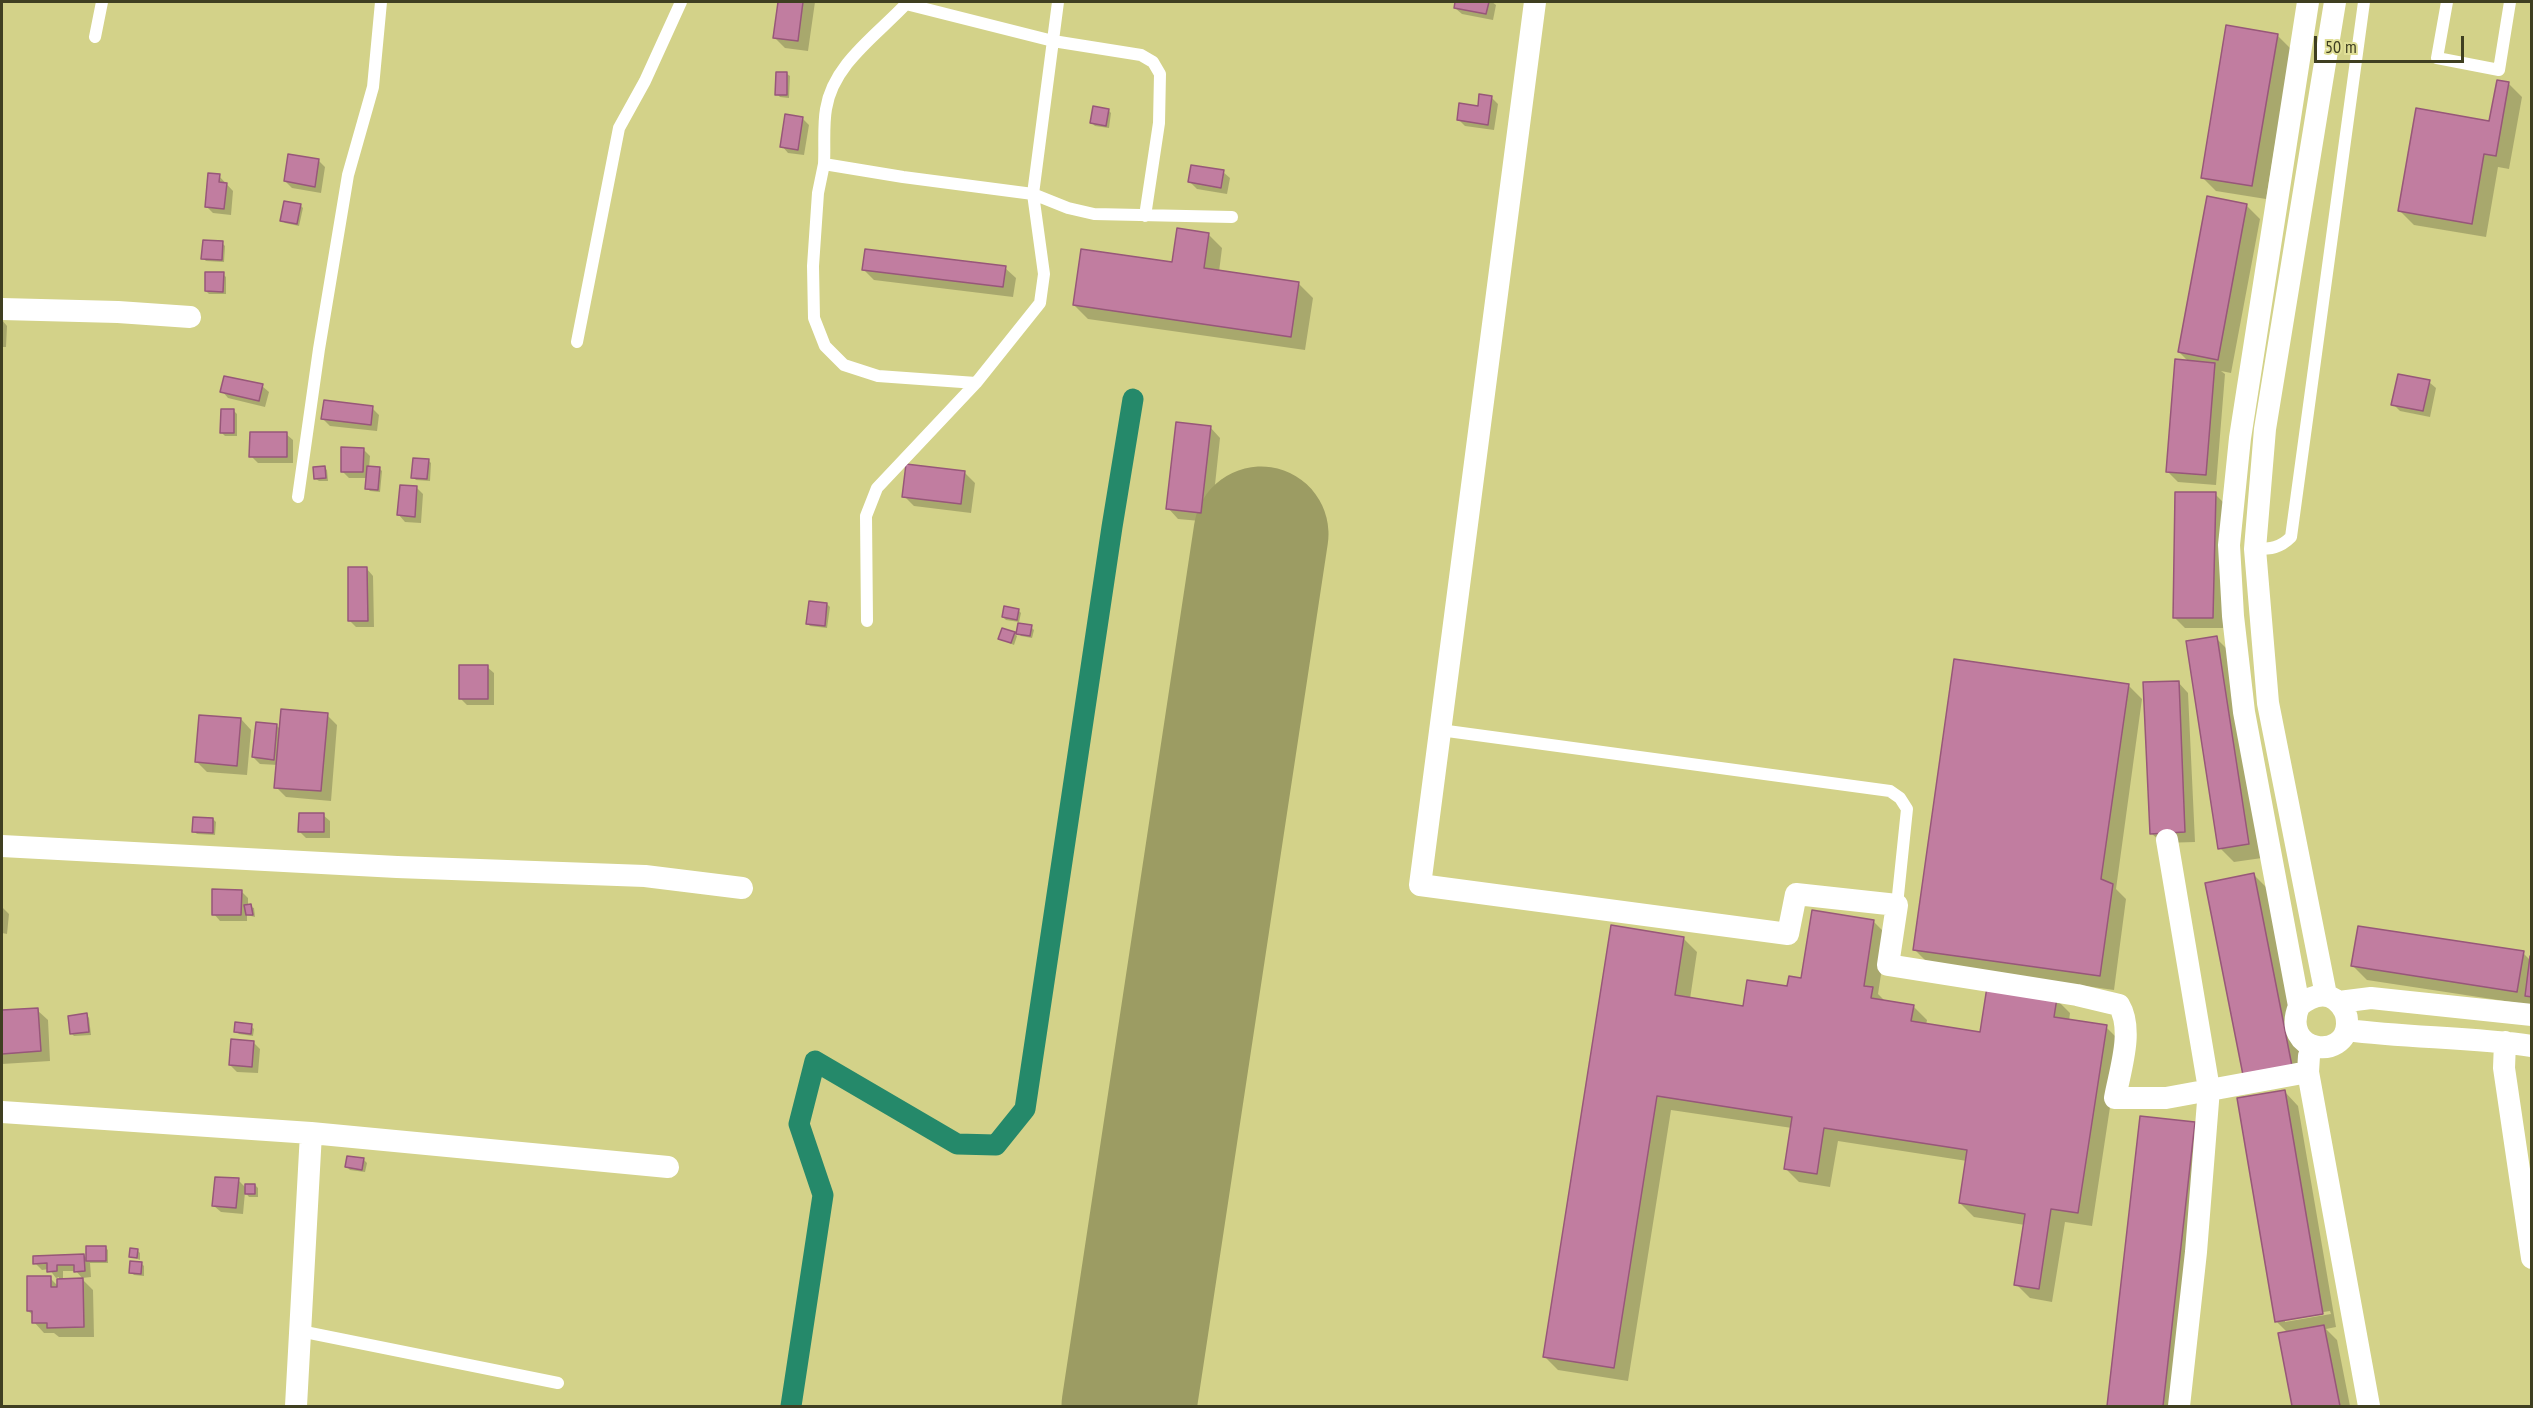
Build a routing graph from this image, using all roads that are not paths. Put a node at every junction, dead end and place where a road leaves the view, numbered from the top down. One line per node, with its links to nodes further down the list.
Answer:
1 (102, 2): 12 (lane)
2 (381, 2): 22 (lane)
3 (681, 2): 20 (lane)
4 (1058, 2): 13 (lane)
5 (1535, 2): 26 (street)
6 (2308, 2): 23 (street)
7 (2335, 2): 24 (street)
8 (2364, 2): 24 (lane)
9 (2447, 2): 10 (lane)
10 (2510, 2)
11 (903, 3): 13 (lane); 14 (lane)
12 (95, 37)
13 (1053, 40): 15 (lane); 16 (lane)
14 (824, 164): 15 (lane); 21 (lane)
15 (1033, 194): 16 (lane); 21 (lane)
16 (1145, 216): 17 (lane)
17 (1232, 217)
18 (2, 309): 19 (street)
19 (190, 317)
20 (577, 342)
21 (976, 383): 25 (lane)
22 (298, 497)
23 (2229, 545): 24 (street); 32 (street)
24 (2255, 549): 31 (street)
25 (867, 621)
26 (1440, 730): 30 (lane); 30 (street)
27 (2167, 840): 39 (street)
28 (2, 846): 29 (street)
29 (742, 888)
30 (1898, 905): 39 (street)
31 (2332, 999): 32 (street); 33 (street); 34 (street)
32 (2299, 1006): 36 (street)
33 (2532, 1015)
34 (2347, 1030): 35 (street); 36 (street)
35 (2505, 1042): 37 (street); 43 (street)
36 (2310, 1046): 38 (street)
37 (2532, 1046)
38 (2308, 1072): 39 (street); 48 (street)
39 (2209, 1089): 47 (street)
40 (2, 1112): 41 (street)
41 (311, 1133): 42 (street); 44 (street)
42 (668, 1167)
43 (2532, 1258)
44 (300, 1331): 45 (lane); 46 (street)
45 (558, 1383)
46 (296, 1407)
47 (2179, 1407)
48 (2369, 1407)

